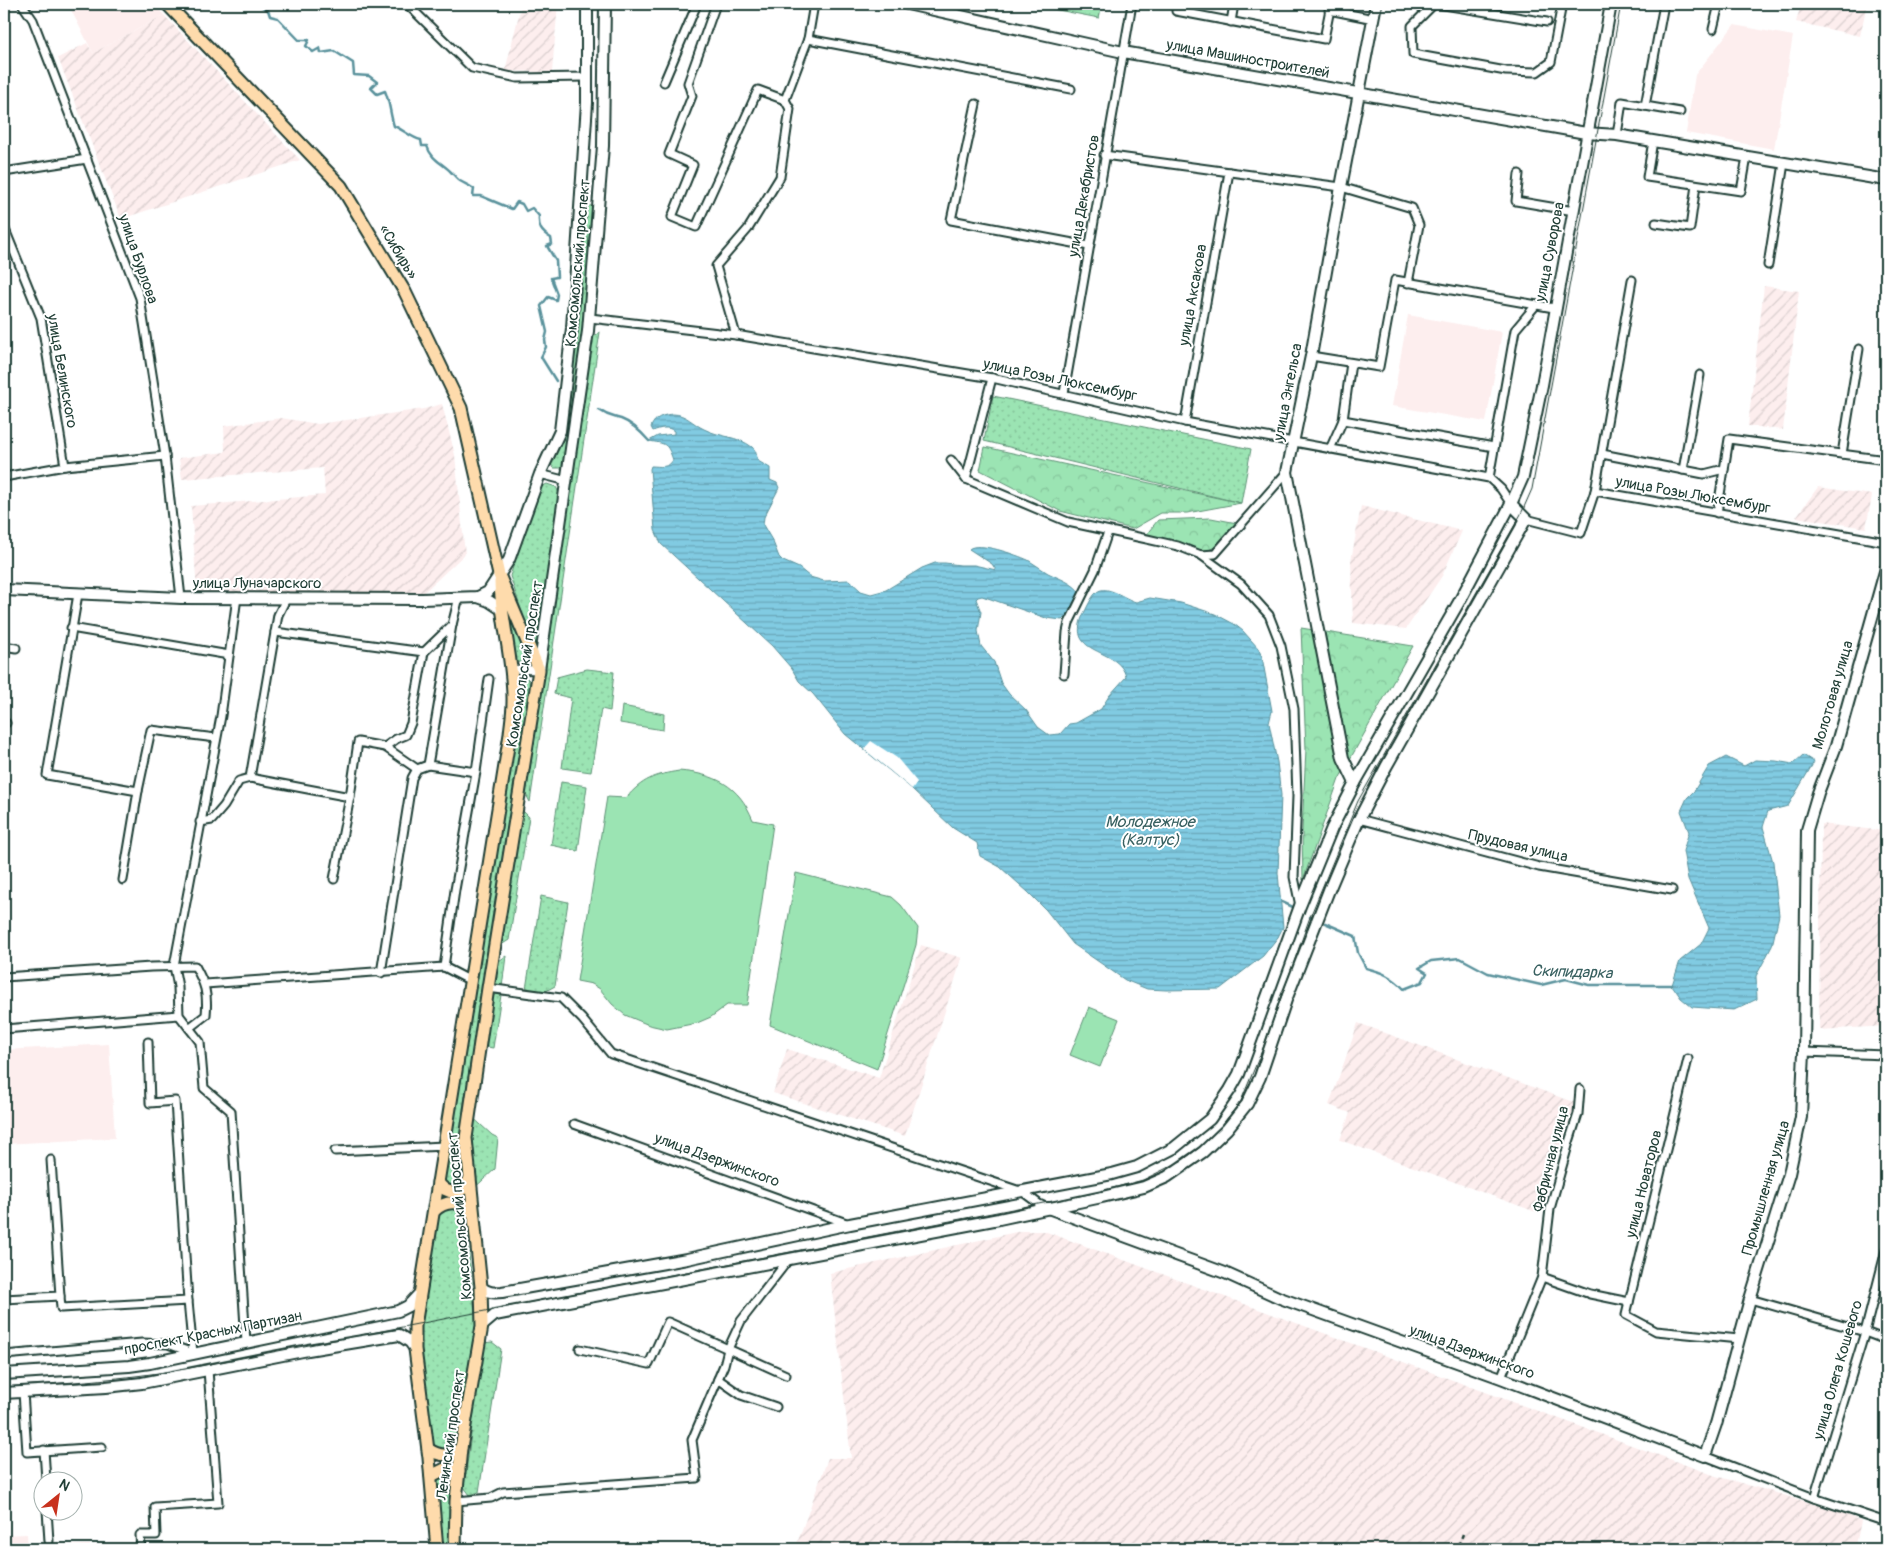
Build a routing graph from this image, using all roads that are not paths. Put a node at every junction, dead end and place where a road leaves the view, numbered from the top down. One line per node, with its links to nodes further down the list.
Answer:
1 (22, 4): 40 (street, улица Бурлова)
2 (167, 4): 94 (main road, «Сибирь»)
3 (407, 4): 27 (street)
4 (587, 4): 27 (main road, Комсомольский проспект)
5 (605, 4): 49 (main road, Комсомольский проспект)
6 (697, 4): 28 (street)
7 (716, 4): 31 (street)
8 (814, 4): 25 (street)
9 (907, 4): 26 (main road, улица Машиностроителей)
10 (1132, 4): 26 (street, улица Декабристов)
11 (1177, 4): 22 (street)
12 (1234, 4): 22 (street)
13 (1376, 4): 21 (main road, улица Энгельса)
14 (1434, 4): 16 (street)
15 (1438, 4): 23 (street)
16 (1562, 4)
17 (1611, 4): 35 (main road, улица Суворова)
18 (1664, 4): 33 (street)
19 (1719, 4): 24 (street)
20 (1330, 7): 21 (street); 22 (street)
21 (1374, 19): 30 (main road, улица Энгельса)
22 (1231, 22)
23 (1547, 22)
24 (1713, 29)
25 (808, 39): 29 (street); 31 (street)
26 (1124, 52): 30 (main road, улица Машиностроителей); 38 (street, улица Декабристов)
27 (587, 77): 48 (main road, Комсомольский проспект)
28 (664, 82)
29 (1071, 89)
30 (1359, 93): 35 (main road, улица Машиностроителей); 47 (main road, улица Энгельса)
31 (785, 100): 60 (street)
32 (976, 104): 53 (street)
33 (1645, 106): 34 (street); 36 (street)
34 (1680, 112)
35 (1586, 133): 36 (main road, улица Машиностроителей); 50 (main road, улица Суворова)
36 (1617, 134): 37 (main road, улица Машиностроителей)
37 (1653, 141): 39 (main road, улица Машиностроителей); 46 (street)
38 (1104, 155): 43 (street); 53 (street, улица Декабристов)
39 (1747, 157): 41 (main road, улица Машиностроителей); 46 (street)
40 (87, 160): 42 (street); 74 (street, улица Бурлова)
41 (1784, 163): 45 (main road, улица Машиностроителей); 54 (street)
42 (4, 172)
43 (1229, 172): 47 (street); 68 (street, улица Аксакова)
44 (1519, 174): 50 (street)
45 (1886, 180)
46 (1696, 185): 51 (street)
47 (1341, 187): 56 (street); 62 (main road, улица Энгельса)
48 (581, 195): 49 (main road); 81 (main road, Комсомольский проспект)
49 (599, 197): 59 (main road, Комсомольский проспект)
50 (1574, 210): 58 (main road, улица Суворова)
51 (1656, 223)
52 (4, 227): 77 (street, улица Белинского)
53 (1089, 246): 66 (street, улица Декабристов)
54 (1768, 264)
55 (1632, 280): 72 (street)
56 (1408, 283): 57 (street); 63 (street)
57 (1536, 305): 58 (street); 70 (street)
58 (1554, 308): 87 (main road, улица Суворова)
59 (590, 318): 60 (street, улица Розы Люксембург); 85 (main road, Комсомольский проспект)
60 (736, 335): 65 (street, улица Розы Люксембург)
61 (1859, 349): 73 (street)
62 (1311, 356): 63 (street); 69 (main road, улица Энгельса)
63 (1351, 363): 67 (street)
64 (1700, 375): 78 (street)
65 (992, 378): 66 (street, улица Розы Люксембург); 84 (street)
66 (1064, 393): 68 (street, улица Розы Люксембург)
67 (1343, 420): 70 (street); 71 (street)
68 (1185, 422): 69 (street, улица Розы Люксембург)
69 (1294, 443): 71 (street, улица Розы Люксембург); 80 (main road, улица Энгельса)
70 (1494, 447): 83 (street)
71 (1330, 449): 83 (street, улица Розы Люксембург)
72 (1602, 454): 78 (street); 86 (street)
73 (1842, 454): 76 (street); 79 (street)
74 (165, 456): 77 (street); 101 (street, улица Бурлова)
75 (951, 460): 84 (street)
76 (1886, 460)
77 (65, 466): 82 (street)
78 (1683, 470): 79 (street)
79 (1724, 470): 88 (street)
80 (1287, 472): 92 (street); 120 (main road, улица Энгельса)
81 (540, 474): 85 (street); 94 (main road, Комсомольский проспект)
82 (4, 477)
83 (1489, 478): 87 (street)
84 (966, 479): 90 (street)
85 (567, 481): 111 (main road, Комсомольский проспект)
86 (1596, 491): 88 (street, улица Розы Люксембург); 89 (street, улица Розы Люксембург)
87 (1511, 504): 89 (main road); 120 (main road, улица Суворова)
88 (1717, 513): 91 (street, улица Розы Люксембург)
89 (1526, 519): 123 (main road)
90 (1108, 532): 92 (street); 112 (street)
91 (1886, 542)
92 (1201, 555): 129 (street)
93 (1886, 568): 125 (main road, Молотовая улица)
94 (499, 575): 100 (main road); 102 (main road, «Сибирь»); 111 (main road, «Сибирь»)
95 (4, 590): 96 (main road, улица Луначарского)
96 (78, 594): 101 (main road, улица Луначарского); 104 (street)
97 (237, 597): 98 (main road, улица Луначарского); 101 (main road, улица Луначарского); 109 (street)
98 (287, 597): 99 (main road, улица Луначарского); 105 (street)
99 (459, 597): 100 (main road, улица Луначарского); 103 (street)
100 (478, 597): 102 (main road)
101 (181, 598)
102 (501, 609): 110 (main road, «Сибирь»)
103 (452, 626): 108 (street); 116 (street)
104 (71, 628): 109 (street); 121 (street)
105 (275, 632): 108 (street); 119 (street)
106 (4, 646): 107 (street)
107 (16, 648)
108 (424, 652): 115 (street)
109 (229, 655): 114 (street)
110 (510, 669): 111 (street); 134 (main road, Комсомольский проспект)
111 (539, 670): 136 (main road, Комсомольский проспект)
112 (1064, 674)
113 (489, 679): 118 (street)
114 (216, 738): 121 (street); 124 (street)
115 (385, 747): 117 (street); 122 (street)
116 (428, 765): 117 (street); 118 (street)
117 (417, 769): 132 (street)
118 (476, 772): 131 (street)
119 (250, 778): 122 (street); 124 (street)
120 (1355, 783): 129 (main road, улица Суворова)
121 (138, 791): 127 (street)
122 (350, 797): 126 (street)
123 (1359, 819): 128 (street, Прудовая улица); 152 (main road)
124 (200, 822): 130 (street)
125 (1807, 830): 141 (main road, Промышленная улица)
126 (334, 879)
127 (123, 880)
128 (1672, 890)
129 (1300, 906): 151 (main road, улица Суворова)
130 (174, 966): 133 (street); 135 (street); 137 (street)
131 (444, 967): 132 (street); 134 (street)
132 (381, 973): 135 (street)
133 (4, 977)
134 (471, 981): 146 (main road, Комсомольский проспект)
135 (205, 984): 139 (street)
136 (488, 988): 149 (main road, Комсомольский проспект); 151 (street)
137 (179, 1016): 138 (street); 139 (street)
138 (4, 1028)
139 (189, 1028): 170 (street)
140 (148, 1042): 164 (street)
141 (1804, 1052): 142 (street); 162 (main road, Промышленная улица)
142 (1886, 1056)
143 (1688, 1059): 165 (street, улица Новаторов)
144 (1580, 1089): 158 (street, Фабричная улица)
145 (574, 1124): 155 (street, улица Дзержинского)
146 (445, 1146): 147 (street); 150 (main road, Комсомольский проспект)
147 (335, 1151)
148 (51, 1160): 161 (street)
149 (470, 1180): 150 (main road); 154 (main road, Комсомольский проспект)
150 (438, 1182): 153 (main road, Комсомольский проспект)
151 (1023, 1192): 152 (street); 155 (main road, улица Суворова)
152 (1048, 1208): 157 (main road); 179 (main road, улица Дзержинского)
153 (434, 1211): 154 (main road); 160 (main road, Комсомольский проспект)
154 (473, 1214): 159 (main road, Комсомольский проспект)
155 (850, 1224): 159 (main road, улица Суворова)
156 (1886, 1250): 167 (street, улица Олега Кошевого)
157 (788, 1259): 166 (main road); 173 (street)
158 (1542, 1277): 165 (street); 179 (street, Фабричная улица)
159 (481, 1287): 166 (main road, Комсомольский проспект)
160 (420, 1293): 170 (main road, проспект Красных Партизан); 171 (main road, Комсомольский проспект)
161 (60, 1296): 163 (street); 164 (street)
162 (1750, 1299): 167 (street); 168 (main road, Промышленная улица)
163 (4, 1300)
164 (188, 1301): 174 (street)
165 (1629, 1302): 168 (street, улица Новаторов)
166 (482, 1326): 185 (main road, Ленинский проспект)
167 (1865, 1332): 169 (street); 192 (street, улица Олега Кошевого)
168 (1739, 1339): 188 (main road, Промышленная улица)
169 (1886, 1340)
170 (246, 1342): 174 (main road, проспект Красных Партизан)
171 (415, 1349): 176 (main road); 187 (main road, Ленинский проспект)
172 (580, 1349): 173 (street)
173 (728, 1349): 178 (street); 180 (street)
174 (194, 1352): 175 (street); 177 (main road, проспект Красных Партизан)
175 (4, 1355)
176 (208, 1370): 181 (main road); 197 (street)
177 (4, 1374)
178 (786, 1375)
179 (1501, 1378): 188 (main road, улица Дзержинского)
180 (718, 1379): 183 (street); 193 (street)
181 (23, 1392): 182 (main road); 186 (street)
182 (4, 1393)
183 (776, 1407)
184 (102, 1447): 186 (street)
185 (461, 1448): 187 (main road); 190 (main road, Ленинский проспект)
186 (44, 1450): 189 (street)
187 (428, 1450): 191 (main road, Ленинский проспект)
188 (1705, 1456): 192 (street, улица Дзержинского)
189 (45, 1470)
190 (459, 1472): 191 (main road); 193 (main road, Ленинский проспект)
191 (431, 1476): 198 (main road, Ленинский проспект)
192 (1814, 1498): 195 (street, улица Дзержинского)
193 (456, 1501): 199 (main road, Ленинский проспект)
194 (48, 1520): 196 (street)
195 (1886, 1522)
196 (49, 1541)
197 (141, 1549)
198 (437, 1549)
199 (455, 1549)

